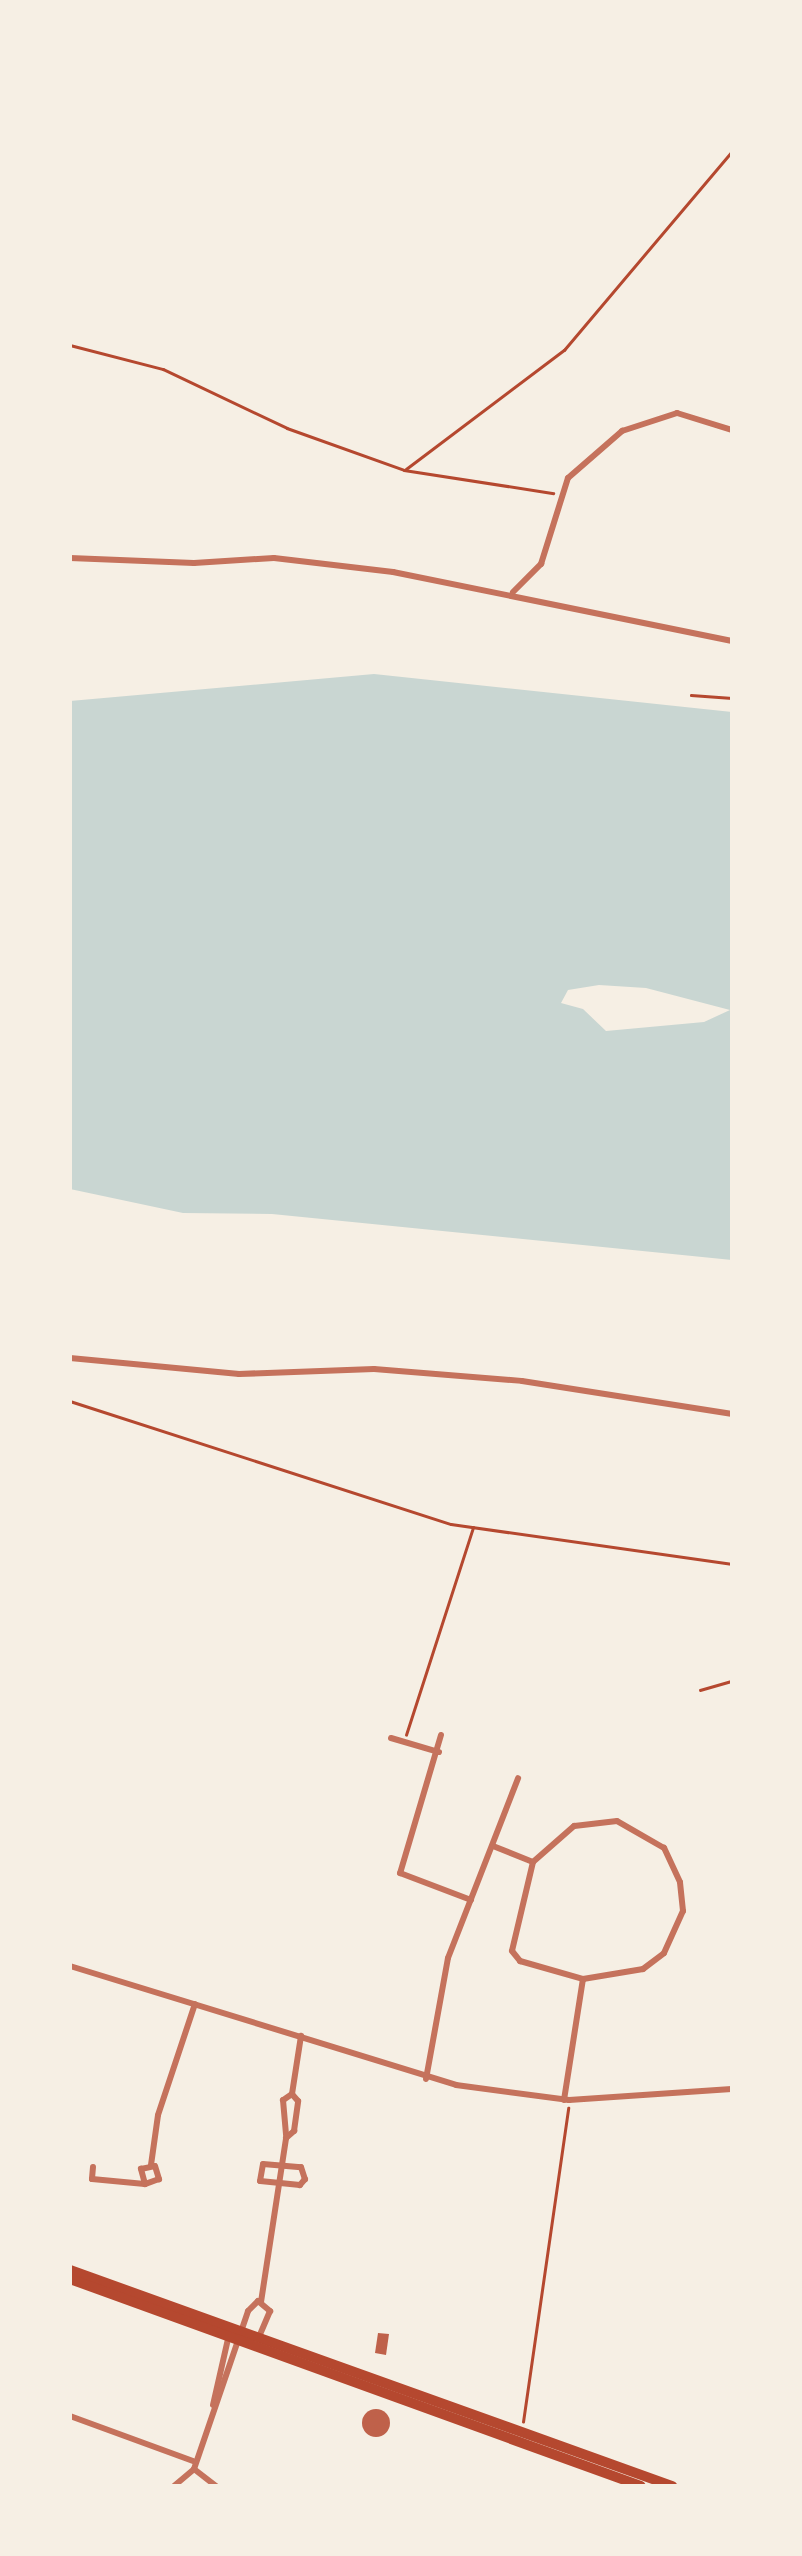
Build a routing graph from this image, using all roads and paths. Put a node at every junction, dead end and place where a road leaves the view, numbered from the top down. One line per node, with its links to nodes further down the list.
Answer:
1 (732, 152): 4 (path)
2 (70, 346): 4 (path)
3 (732, 430): 5 (street)
4 (404, 470): 5 (path)
5 (562, 492): 7 (street)
6 (70, 558): 7 (street)
7 (513, 592): 8 (street)
8 (732, 640)
9 (692, 695): 10 (path)
10 (732, 698)
11 (70, 1358): 13 (street)
12 (70, 1400): 14 (path)
13 (732, 1414)
14 (473, 1528): 15 (path); 20 (path)
15 (732, 1564)
16 (732, 1681): 17 (path)
17 (700, 1690)
18 (441, 1735): 21 (street)
19 (391, 1738): 20 (street)
20 (404, 1741): 21 (street)
21 (439, 1752): 25 (street)
22 (518, 1778): 23 (street)
23 (492, 1846): 24 (street); 25 (street)
24 (533, 1862): 27 (street); 27 (street)
25 (471, 1900): 30 (street)
26 (70, 1966): 28 (street)
27 (583, 1979): 33 (street)
28 (194, 2004): 29 (street); 35 (street)
29 (302, 2036): 30 (street); 32 (street)
30 (426, 2079): 33 (street)
31 (732, 2089): 33 (street)
32 (292, 2094): 34 (street); 34 (street)
33 (566, 2100): 47 (path)
34 (286, 2138): 37 (street)
35 (151, 2165): 39 (street); 39 (street)
36 (93, 2166): 39 (street)
37 (282, 2166): 38 (street); 38 (street); 38 (street)
38 (280, 2183): 42 (street)
39 (145, 2184)
40 (70, 2270): 43 (main road)
41 (70, 2279): 45 (main road)
42 (262, 2302): 43 (street); 44 (street)
43 (244, 2330): 44 (main road); 45 (street)
44 (260, 2336): 47 (main road)
45 (234, 2341): 48 (main road); 49 (street)
46 (70, 2416): 49 (street)
47 (520, 2429): 48 (main road); 53 (main road)
48 (514, 2442): 52 (main road)
49 (193, 2465): 50 (street); 51 (street)
50 (174, 2486)
51 (216, 2486)
52 (641, 2486)
53 (672, 2486)

